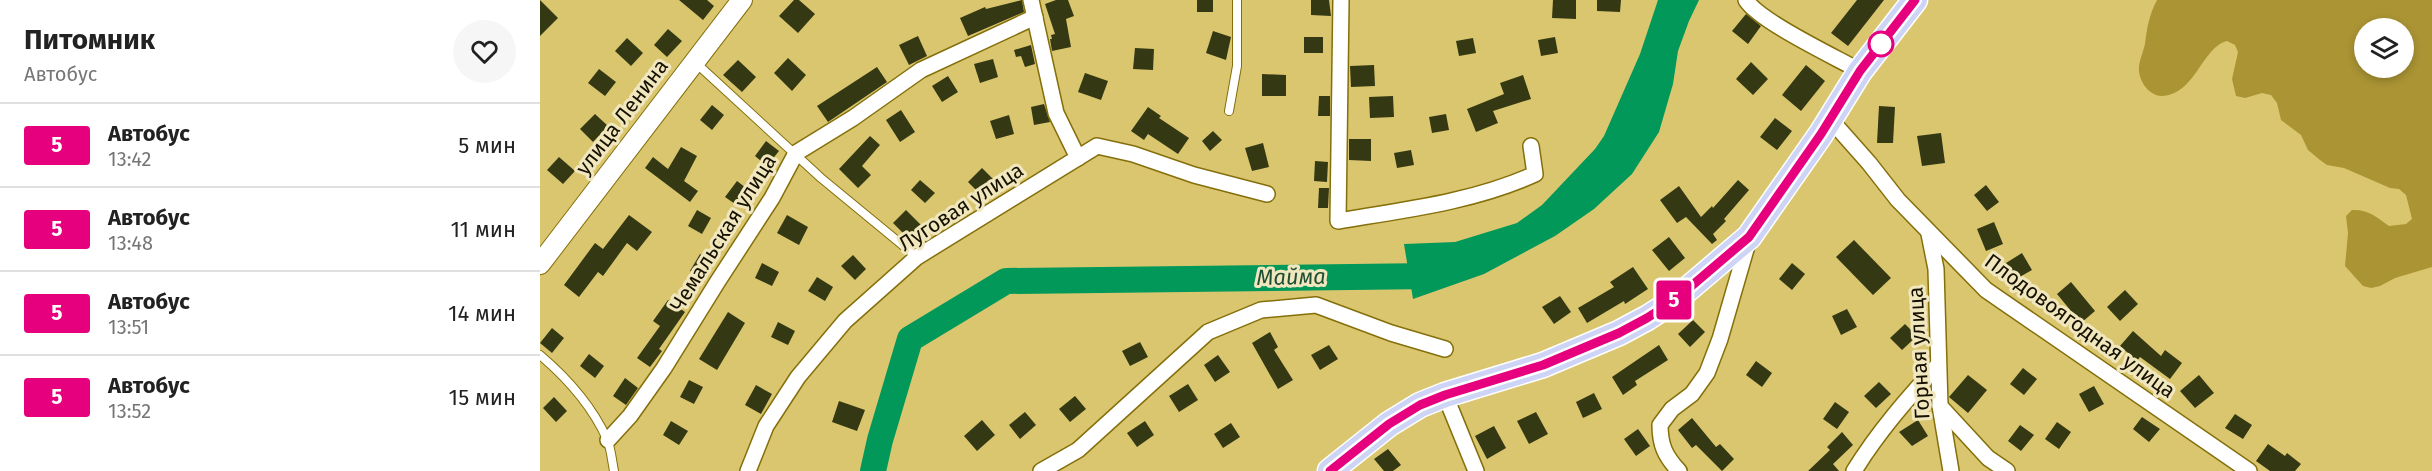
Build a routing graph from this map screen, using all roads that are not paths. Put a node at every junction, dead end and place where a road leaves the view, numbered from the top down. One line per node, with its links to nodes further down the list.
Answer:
1 (742, 0): 8 (street, улица Ленина)
2 (1031, 0): 7 (street)
3 (1236, 0): 10 (lane)
4 (1341, 0): 12 (street)
5 (1746, 0): 9 (street)
6 (1915, 0): 9 (main road)
7 (1035, 17): 13 (street, Чемальская улица); 14 (street)
8 (695, 62): 13 (lane); 19 (street, улица Ленина)
9 (1860, 71): 11 (main road)
10 (1229, 111)
11 (1830, 119): 16 (street, Плодовоягодная улица); 17 (main road)
12 (1532, 146)
13 (796, 153): 18 (lane); 25 (street, Чемальская улица)
14 (1078, 159): 15 (street, Луговая улица); 18 (street, Луговая улица)
15 (1267, 194)
16 (1929, 234): 22 (street, Горная улица); 35 (street, Плодовоягодная улица)
17 (1749, 237): 23 (main road); 31 (street)
18 (916, 257): 27 (street, Луговая улица)
19 (540, 264)
20 (1445, 349): 28 (street)
21 (540, 355): 25 (lane)
22 (1938, 365): 24 (street, Горная улица); 32 (street)
23 (1445, 395): 29 (main road); 30 (street)
24 (1940, 406): 33 (street, Горная улица); 34 (street)
25 (608, 440): 26 (lane)
26 (614, 471)
27 (748, 471)
28 (1041, 471)
29 (1330, 471)
30 (1476, 471)
31 (1679, 471)
32 (1854, 471)
33 (1951, 471)
34 (2007, 471)
35 (2249, 471)

